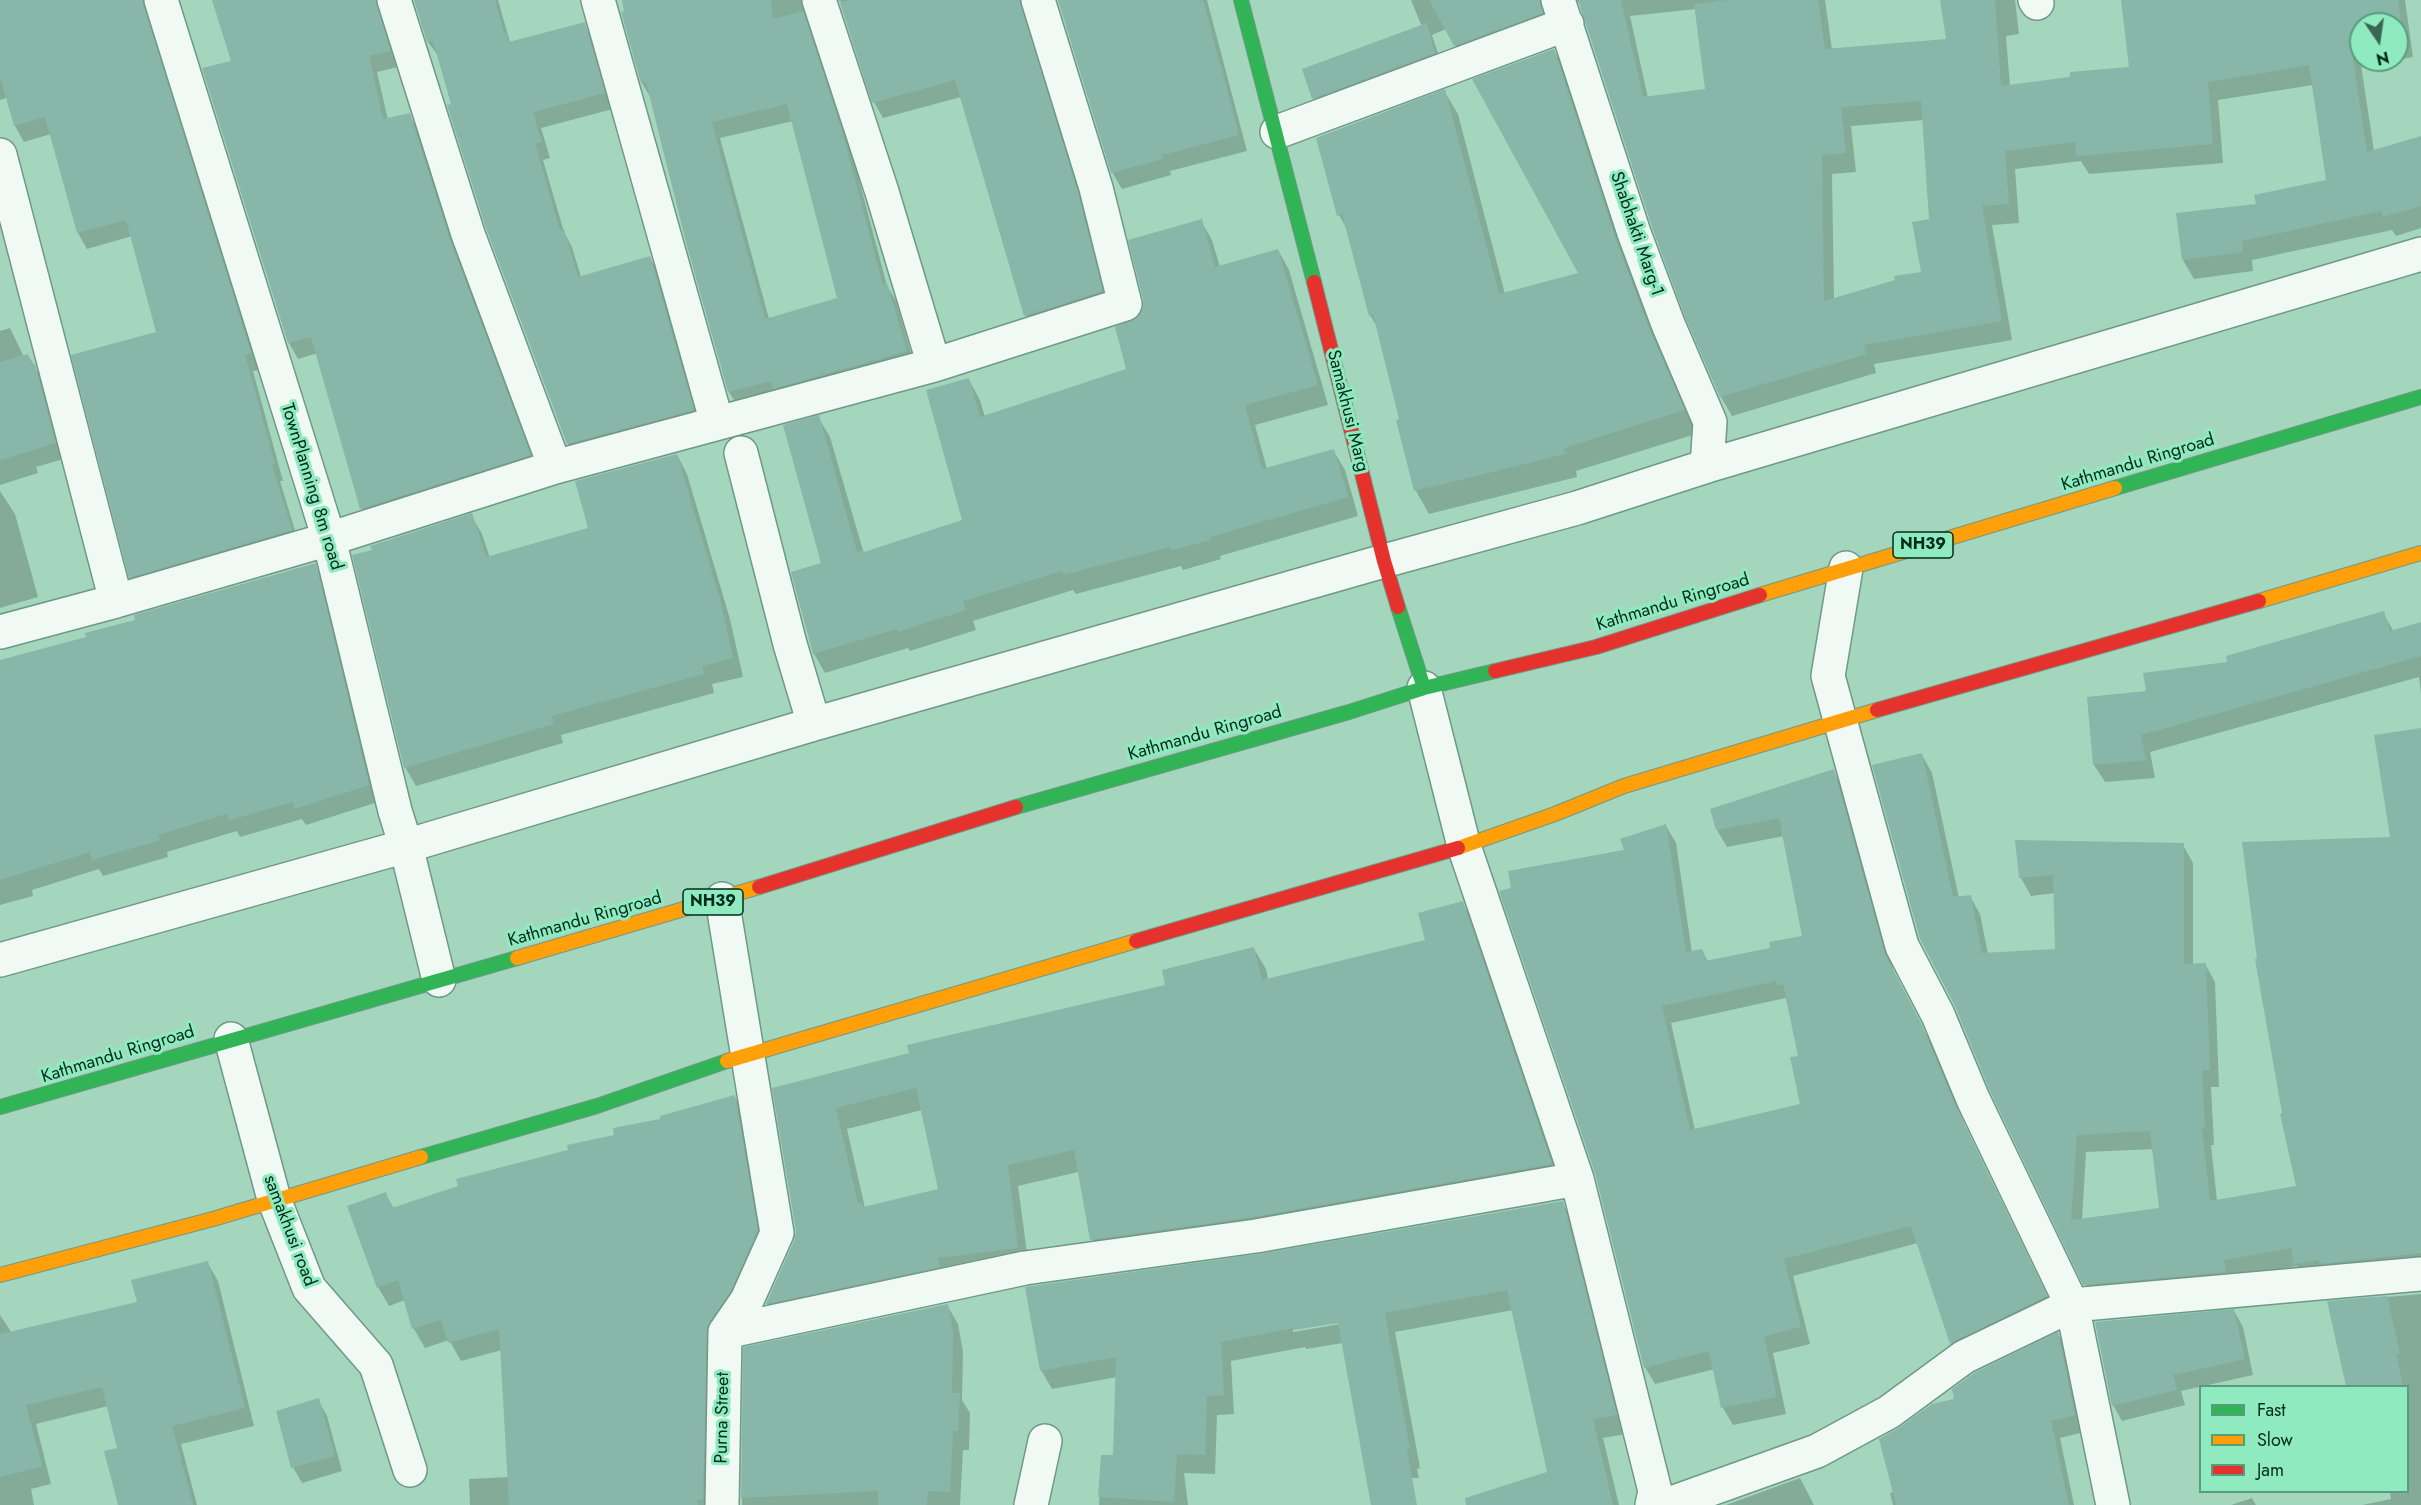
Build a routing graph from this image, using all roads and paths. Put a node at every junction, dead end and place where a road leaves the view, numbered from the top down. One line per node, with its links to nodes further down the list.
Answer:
1 (161, 0): 17 (street, TownPlanning 8m road)
2 (394, 0): 16 (street)
3 (598, 0): 13 (street)
4 (819, 0): 11 (street)
5 (1038, 0): 11 (street)
6 (1241, 0): 8 (main road, Samakhusi Marg)
7 (1562, 12): 8 (street); 15 (street, Shabhakti Marg-1)
8 (1277, 132): 19 (main road, Samakhusi Marg)
9 (0, 155): 21 (street)
10 (2421, 254): 15 (street)
11 (934, 365): 13 (street)
12 (2421, 397): 20 (main road, Kathmandu Ringroad / NH39)
13 (717, 423): 16 (street)
14 (741, 453): 25 (street)
15 (1707, 466): 19 (street)
16 (555, 467): 17 (street)
17 (329, 539): 21 (street); 26 (street, TownPlanning 8m road)
18 (2421, 553): 24 (main road)
19 (1384, 561): 23 (main road, Samakhusi Marg); 25 (street)
20 (1846, 568): 23 (main road, Kathmandu Ringroad / NH39); 24 (street)
21 (116, 601): 22 (street)
22 (0, 632)
23 (1424, 688): 27 (street); 28 (main road, Kathmandu Ringroad / NH39)
24 (1841, 720): 27 (main road); 38 (street)
25 (814, 724): 26 (street)
26 (406, 846): 29 (street); 30 (street, TownPlanning 8m road)
27 (1464, 846): 32 (main road); 34 (street)
28 (722, 899): 30 (main road, Kathmandu Ringroad / NH39); 32 (street)
29 (0, 960)
30 (439, 980): 31 (main road, Kathmandu Ringroad / NH39)
31 (231, 1040): 33 (main road, Kathmandu Ringroad / NH39); 35 (street, samakhusi road)
32 (748, 1054): 35 (main road); 39 (street)
33 (0, 1107)
34 (1577, 1179): 39 (street); 44 (street)
35 (274, 1199): 37 (main road); 41 (street, samakhusi road)
36 (2421, 1274): 38 (street)
37 (0, 1275)
38 (2072, 1305): 45 (street); 46 (street)
39 (725, 1332): 42 (street, Purna Street)
40 (1045, 1441): 43 (street)
41 (410, 1470)
42 (722, 1505)
43 (1031, 1505)
44 (1652, 1505)
45 (1666, 1505)
46 (2113, 1505)

